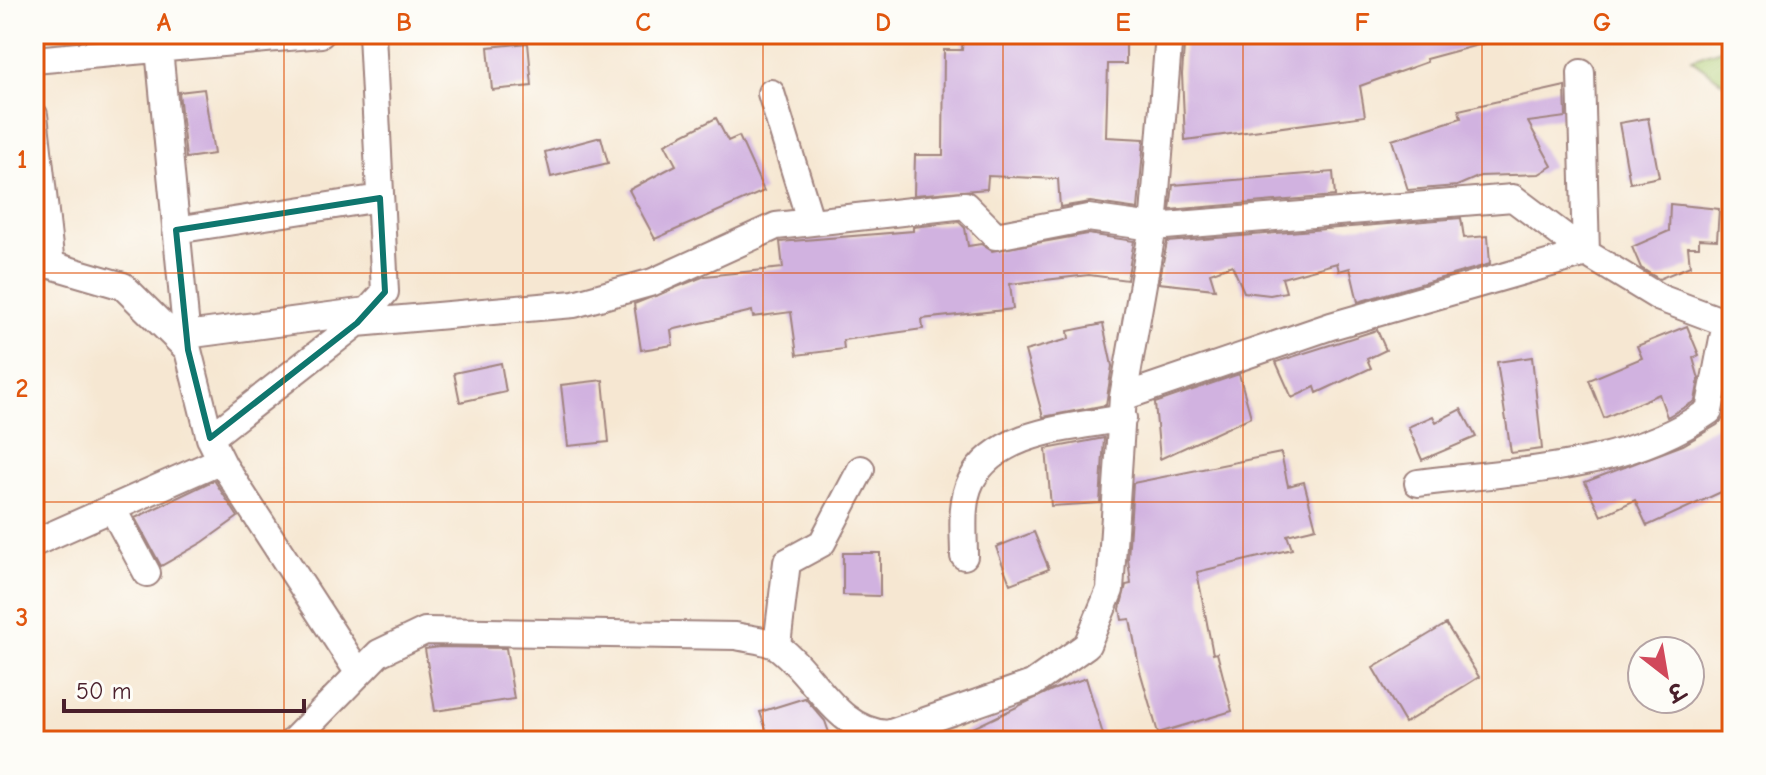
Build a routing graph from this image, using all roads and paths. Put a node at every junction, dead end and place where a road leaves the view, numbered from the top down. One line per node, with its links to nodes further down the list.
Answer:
1 (321, 34): 4 (street)
2 (372, 34): 9 (street)
3 (1169, 34): 11 (street)
4 (159, 49): 5 (street); 12 (street)
5 (34, 60)
6 (1581, 73): 13 (street)
7 (771, 93): 10 (street)
8 (34, 115): 14 (street)
9 (380, 198): 12 (street); 15 (street)
10 (810, 220): 11 (street); 15 (street)
11 (1153, 227): 13 (street); 18 (street)
12 (176, 230): 17 (street)
13 (1586, 253): 16 (street); 18 (street)
14 (42, 265): 17 (street)
15 (362, 317): 17 (street); 19 (street)
16 (1729, 324): 21 (street)
17 (187, 342): 19 (street)
18 (1123, 408): 24 (street); 28 (street)
19 (215, 449): 22 (street); 27 (street)
20 (861, 469): 26 (street)
21 (1418, 483)
22 (112, 508): 23 (street); 25 (street)
23 (34, 543)
24 (964, 556)
25 (147, 573)
26 (777, 645): 27 (street); 28 (street)
27 (358, 672): 29 (street)
28 (877, 737)
29 (293, 741)

